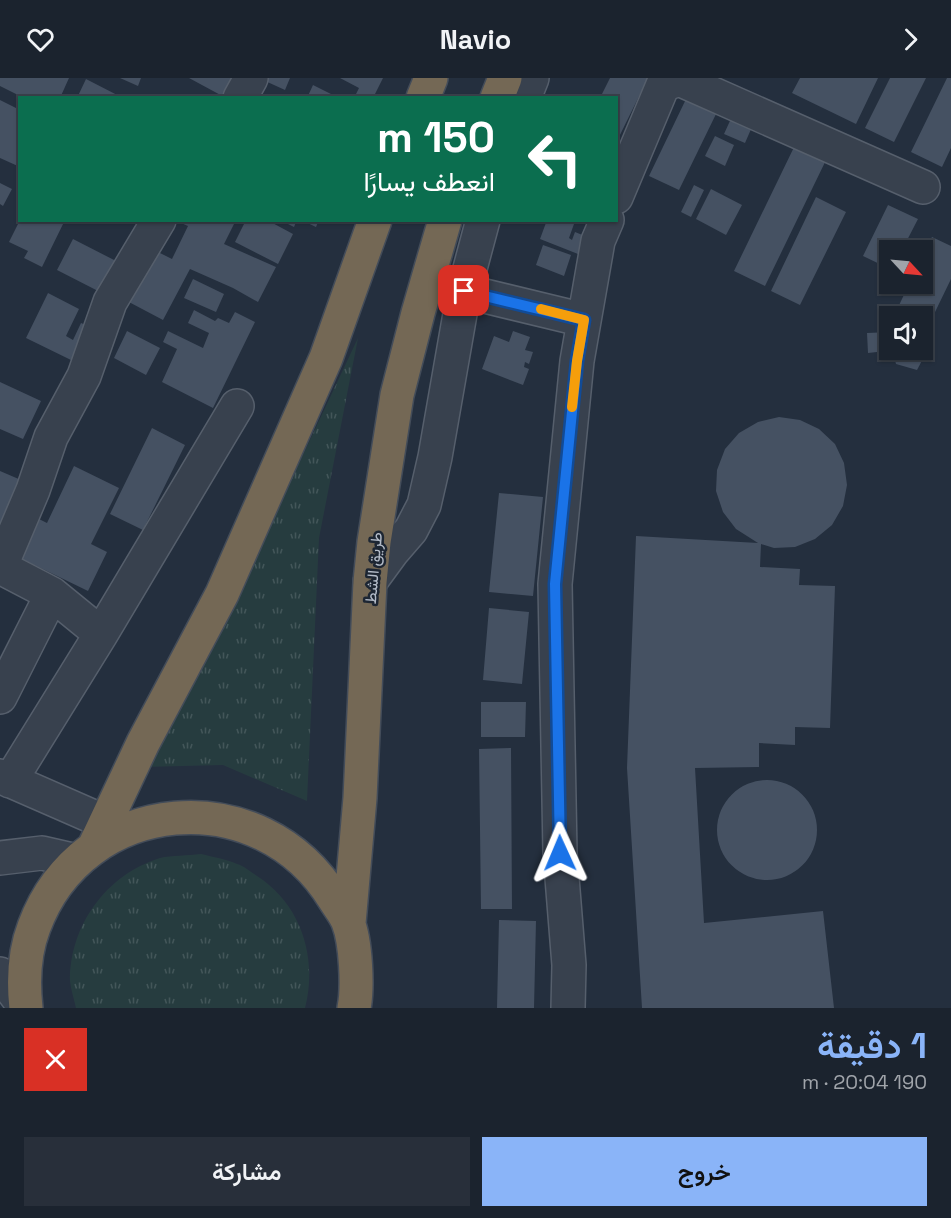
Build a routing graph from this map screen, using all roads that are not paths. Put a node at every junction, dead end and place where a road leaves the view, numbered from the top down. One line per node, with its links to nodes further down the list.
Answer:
1 (251, 78): 5 (street)
2 (431, 78): 6 (highway)
3 (505, 78): 7 (highway)
4 (532, 78): 8 (street)
5 (241, 96)
6 (424, 96)
7 (498, 96)
8 (525, 96)
9 (923, 187): 10 (street)
10 (618, 192)
11 (158, 222): 19 (street)
12 (374, 222): 26 (highway)
13 (444, 222): 21 (highway, طريق الشط)
14 (482, 222): 16 (street)
15 (606, 222): 17 (street)
16 (464, 291): 17 (street); 21 (street)
17 (584, 320): 32 (street)
18 (237, 406): 23 (street)
19 (0, 562)
20 (0, 567): 22 (street)
21 (370, 582): 28 (highway, طريق الشط)
22 (52, 594): 23 (street); 24 (street)
23 (101, 634): 25 (street)
24 (0, 697)
25 (5, 778): 26 (street)
26 (92, 843): 27 (street); 28 (highway); 30 (highway)
27 (0, 858)
28 (349, 923): 31 (highway)
29 (0, 974): 30 (street)
30 (26, 1008)
31 (354, 1008)
32 (568, 1008)

